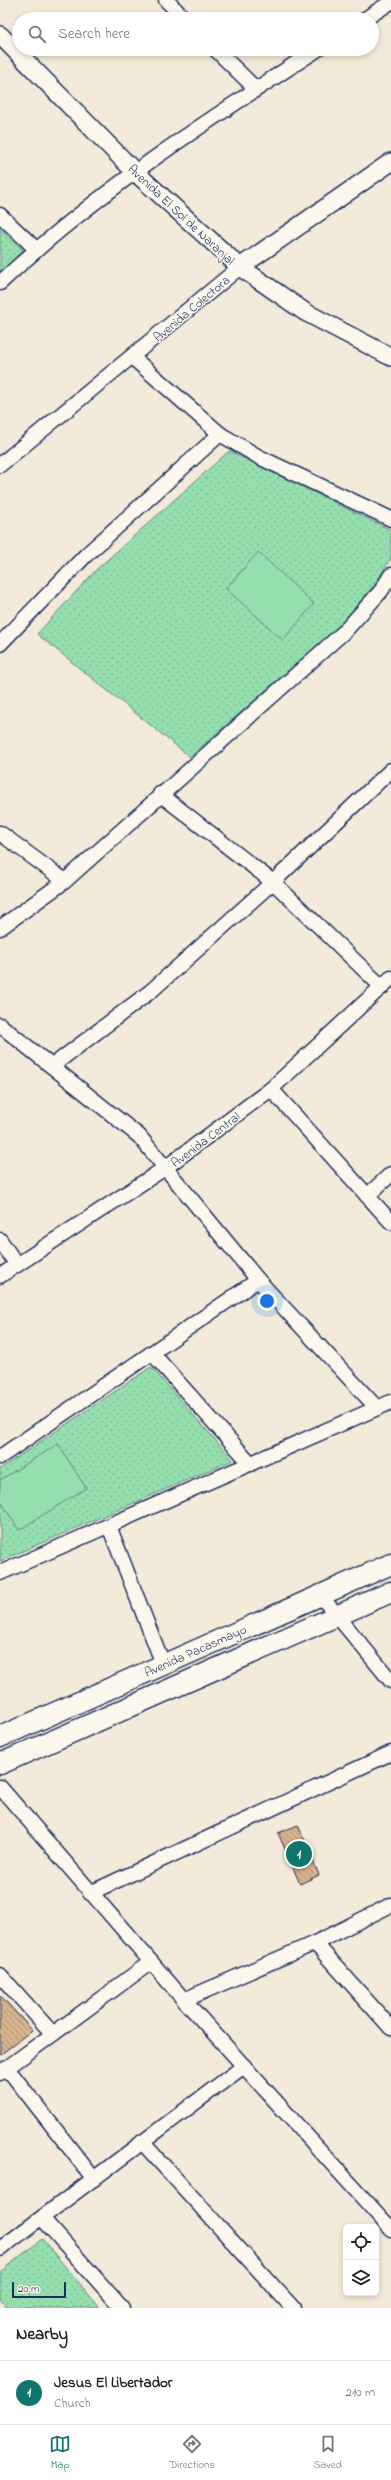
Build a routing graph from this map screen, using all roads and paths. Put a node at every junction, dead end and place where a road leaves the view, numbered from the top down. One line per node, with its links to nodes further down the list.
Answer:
1 (166, 0): 3 (street)
2 (391, 2): 4 (street)
3 (178, 12)
4 (376, 12)
5 (0, 35): 6 (street, Avenida El Sol de Naranjal)
6 (12, 47)
7 (21, 56): 12 (street, Avenida El Sol de Naranjal)
8 (222, 56): 10 (street)
9 (307, 56): 10 (street)
10 (256, 89): 12 (street)
11 (391, 162): 15 (street, Avenida Colectora)
12 (136, 172): 14 (street); 15 (street, Avenida El Sol de Naranjal)
13 (0, 215): 14 (street)
14 (36, 249): 16 (street)
15 (240, 267): 17 (street, Avenida Colectora); 18 (street, Avenida El Sol de Naranjal)
16 (0, 283)
17 (132, 357): 19 (street); 20 (street, Avenida Colectora)
18 (391, 357)
19 (220, 434): 21 (street); 23 (street)
20 (0, 465)
21 (391, 519)
22 (391, 575): 25 (street)
23 (0, 644)
24 (391, 770): 28 (street)
25 (160, 794): 27 (street); 28 (street)
26 (0, 833): 27 (street)
27 (65, 881): 29 (street)
28 (273, 882): 30 (street); 32 (street)
29 (0, 928)
30 (386, 983): 33 (street, Avenida Central)
31 (0, 1025): 32 (street)
32 (52, 1066): 34 (street)
33 (271, 1089): 34 (street, Avenida Central); 36 (street)
34 (165, 1168): 39 (street, Avenida Central); 41 (street)
35 (391, 1174): 36 (street)
36 (367, 1196): 37 (street)
37 (391, 1222)
38 (0, 1240): 39 (street)
39 (18, 1265): 40 (street, Avenida Central)
40 (0, 1276)
41 (258, 1280): 42 (street); 44 (street)
42 (152, 1353): 45 (street); 46 (street)
43 (391, 1402): 44 (street)
44 (377, 1408): 46 (street)
45 (0, 1457)
46 (252, 1464): 47 (street)
47 (109, 1526): 49 (street); 53 (street)
48 (391, 1564): 51 (main road, Avenida Pacasmayo)
49 (0, 1573)
50 (391, 1592): 52 (main road, Avenida Pacasmayo)
51 (320, 1595): 52 (street); 53 (main road, Avenida Pacasmayo)
52 (337, 1616): 54 (street); 57 (main road, Avenida Pacasmayo)
53 (163, 1664): 55 (main road, Avenida Pacasmayo)
54 (391, 1681)
55 (0, 1737)
56 (391, 1753): 59 (street)
57 (0, 1764)
58 (0, 1787): 59 (street)
59 (90, 1892): 62 (street)
60 (391, 1905): 61 (street)
61 (315, 1943): 64 (street); 65 (street)
62 (151, 1962): 64 (street); 66 (street)
63 (0, 1975): 66 (street)
64 (184, 2000): 67 (street)
65 (391, 2028)
66 (53, 2034): 68 (street)
67 (244, 2066): 69 (street); 72 (street)
68 (4, 2071): 70 (street)
69 (142, 2142): 70 (street); 75 (street)
70 (94, 2179): 71 (street)
71 (42, 2218): 73 (street); 74 (street)
72 (391, 2230)
73 (0, 2249)
74 (122, 2308)
75 (293, 2308)

